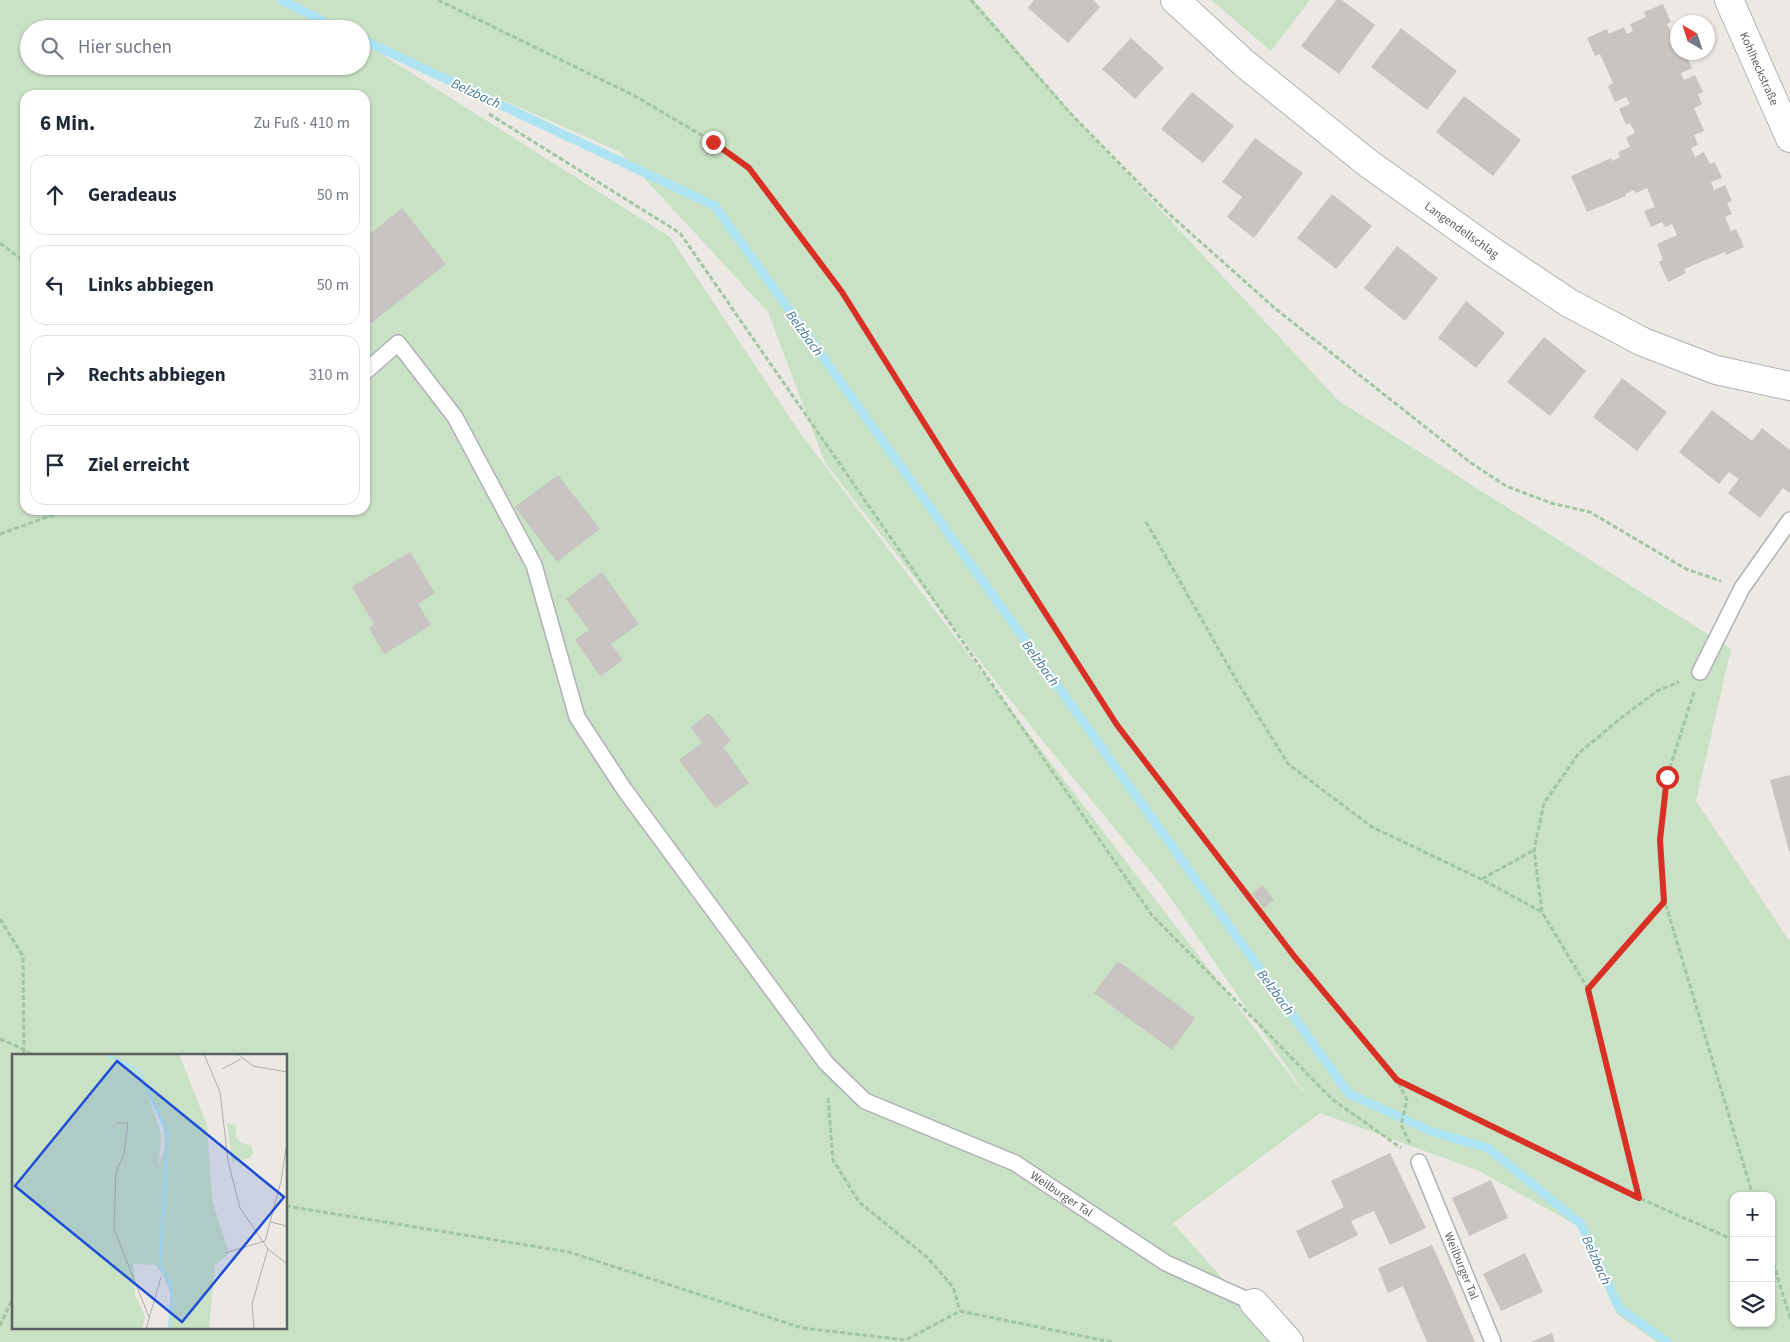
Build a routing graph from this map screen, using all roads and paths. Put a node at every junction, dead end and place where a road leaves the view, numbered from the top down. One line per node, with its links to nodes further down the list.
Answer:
1 (438, 0): 28 (path)
2 (971, 0): 15 (path)
3 (1175, 0): 10 (street, Langendellschlag)
4 (1729, 0): 6 (street, Kohlheckstraße)
5 (488, 114): 30 (path)
6 (1790, 138)
7 (0, 243): 8 (path)
8 (20, 258)
9 (370, 368): 27 (lane, Weilburger Tal)
10 (1790, 386)
11 (52, 515): 14 (path)
12 (1790, 520): 15 (lane)
13 (1146, 522): 18 (path)
14 (0, 534)
15 (1742, 588): 16 (lane)
16 (1700, 672): 17 (path); 19 (path)
17 (1534, 850): 18 (path); 20 (path)
18 (1481, 879): 20 (path)
19 (1664, 902): 22 (path); 31 (path)
20 (1542, 912): 22 (path)
21 (0, 919): 24 (path)
22 (1588, 989): 32 (path)
23 (0, 1039): 24 (path)
24 (23, 1049): 25 (path); 26 (path)
25 (24, 1054)
26 (31, 1054)
27 (826, 1063): 37 (lane, Weilburger Tal); 38 (path)
28 (1397, 1080): 29 (path); 32 (path)
29 (1401, 1125)
30 (1419, 1162): 43 (lane, Weilburger Tal)
31 (1752, 1192)
32 (1639, 1198): 34 (path)
33 (288, 1206): 38 (path)
34 (1730, 1238)
35 (1775, 1269): 39 (path)
36 (12, 1299): 40 (path)
37 (1254, 1303): 42 (street, Weilburger Tal)
38 (960, 1311): 41 (path)
39 (1790, 1318)
40 (0, 1326)
41 (1112, 1342)
42 (1289, 1342)
43 (1493, 1342)

